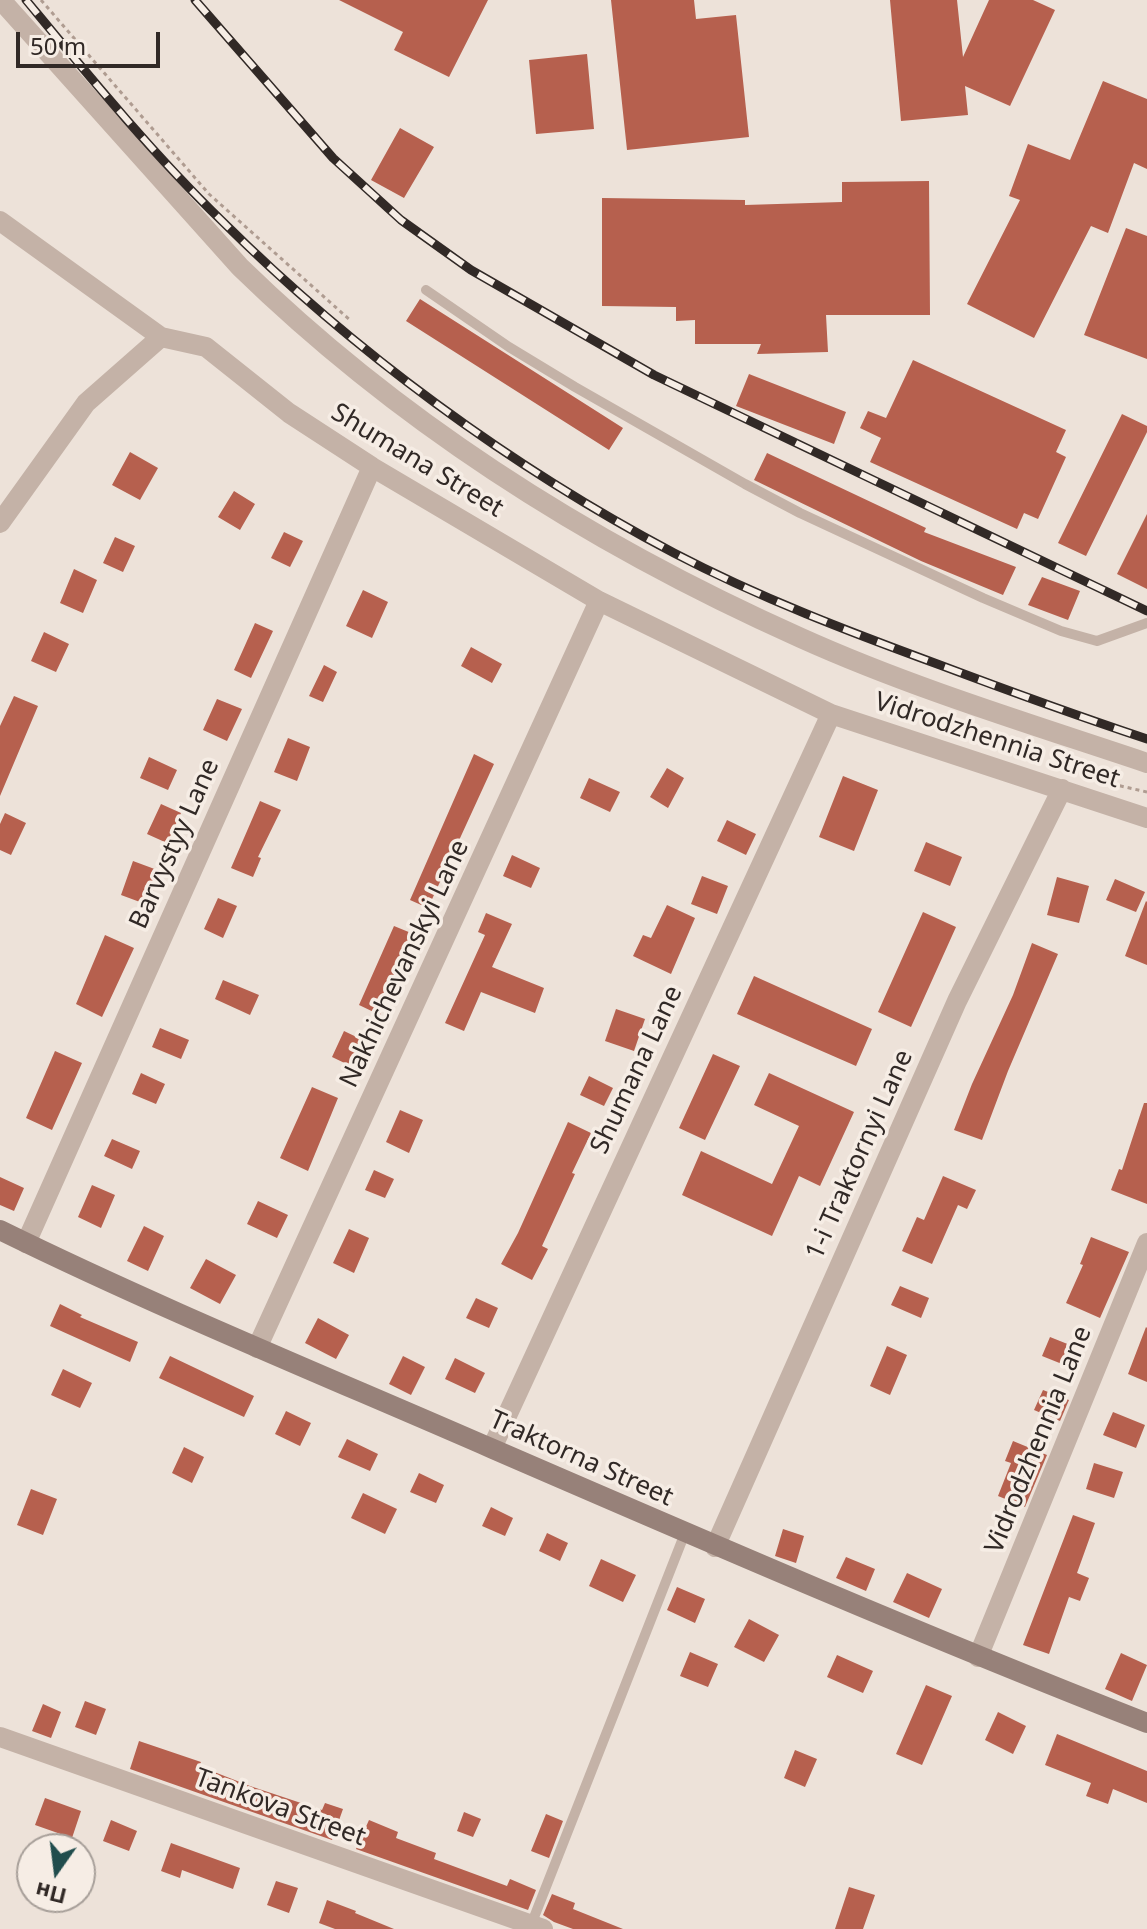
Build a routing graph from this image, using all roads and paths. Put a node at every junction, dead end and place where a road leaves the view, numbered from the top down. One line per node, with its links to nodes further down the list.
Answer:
1 (1, 0): 12 (street)
2 (41, 0): 5 (path)
3 (0, 221): 6 (street, Shumana Street)
4 (426, 290): 10 (lane)
5 (351, 321)
6 (161, 337): 7 (street, Shumana Street); 8 (street)
7 (372, 467): 9 (street, Shumana Street); 16 (street, Barvystyy Lane)
8 (0, 523)
9 (599, 601): 11 (street, Shumana Street); 18 (street, Nakhichevanskyi Lane)
10 (1147, 623)
11 (831, 714): 13 (street, Vidrodzhennia Street); 19 (street, Shumana Lane)
12 (1147, 763)
13 (1062, 789): 14 (street, Vidrodzhennia Street); 21 (street, 1-i Traktornyi Lane)
14 (1147, 818)
15 (0, 1230): 16 (street, Traktorna Street)
16 (26, 1243): 18 (street, Traktorna Street)
17 (1147, 1243): 22 (street, Vidrodzhennia Lane)
18 (257, 1348): 19 (street, Traktorna Street)
19 (492, 1448): 20 (street, Traktorna Street)
20 (685, 1533): 21 (street, Traktorna Street); 25 (lane)
21 (715, 1547): 22 (street, Traktorna Street)
22 (978, 1657): 23 (street, Traktorna Street)
23 (1147, 1723)
24 (0, 1737): 25 (street, Tankova Street)
25 (537, 1927)

